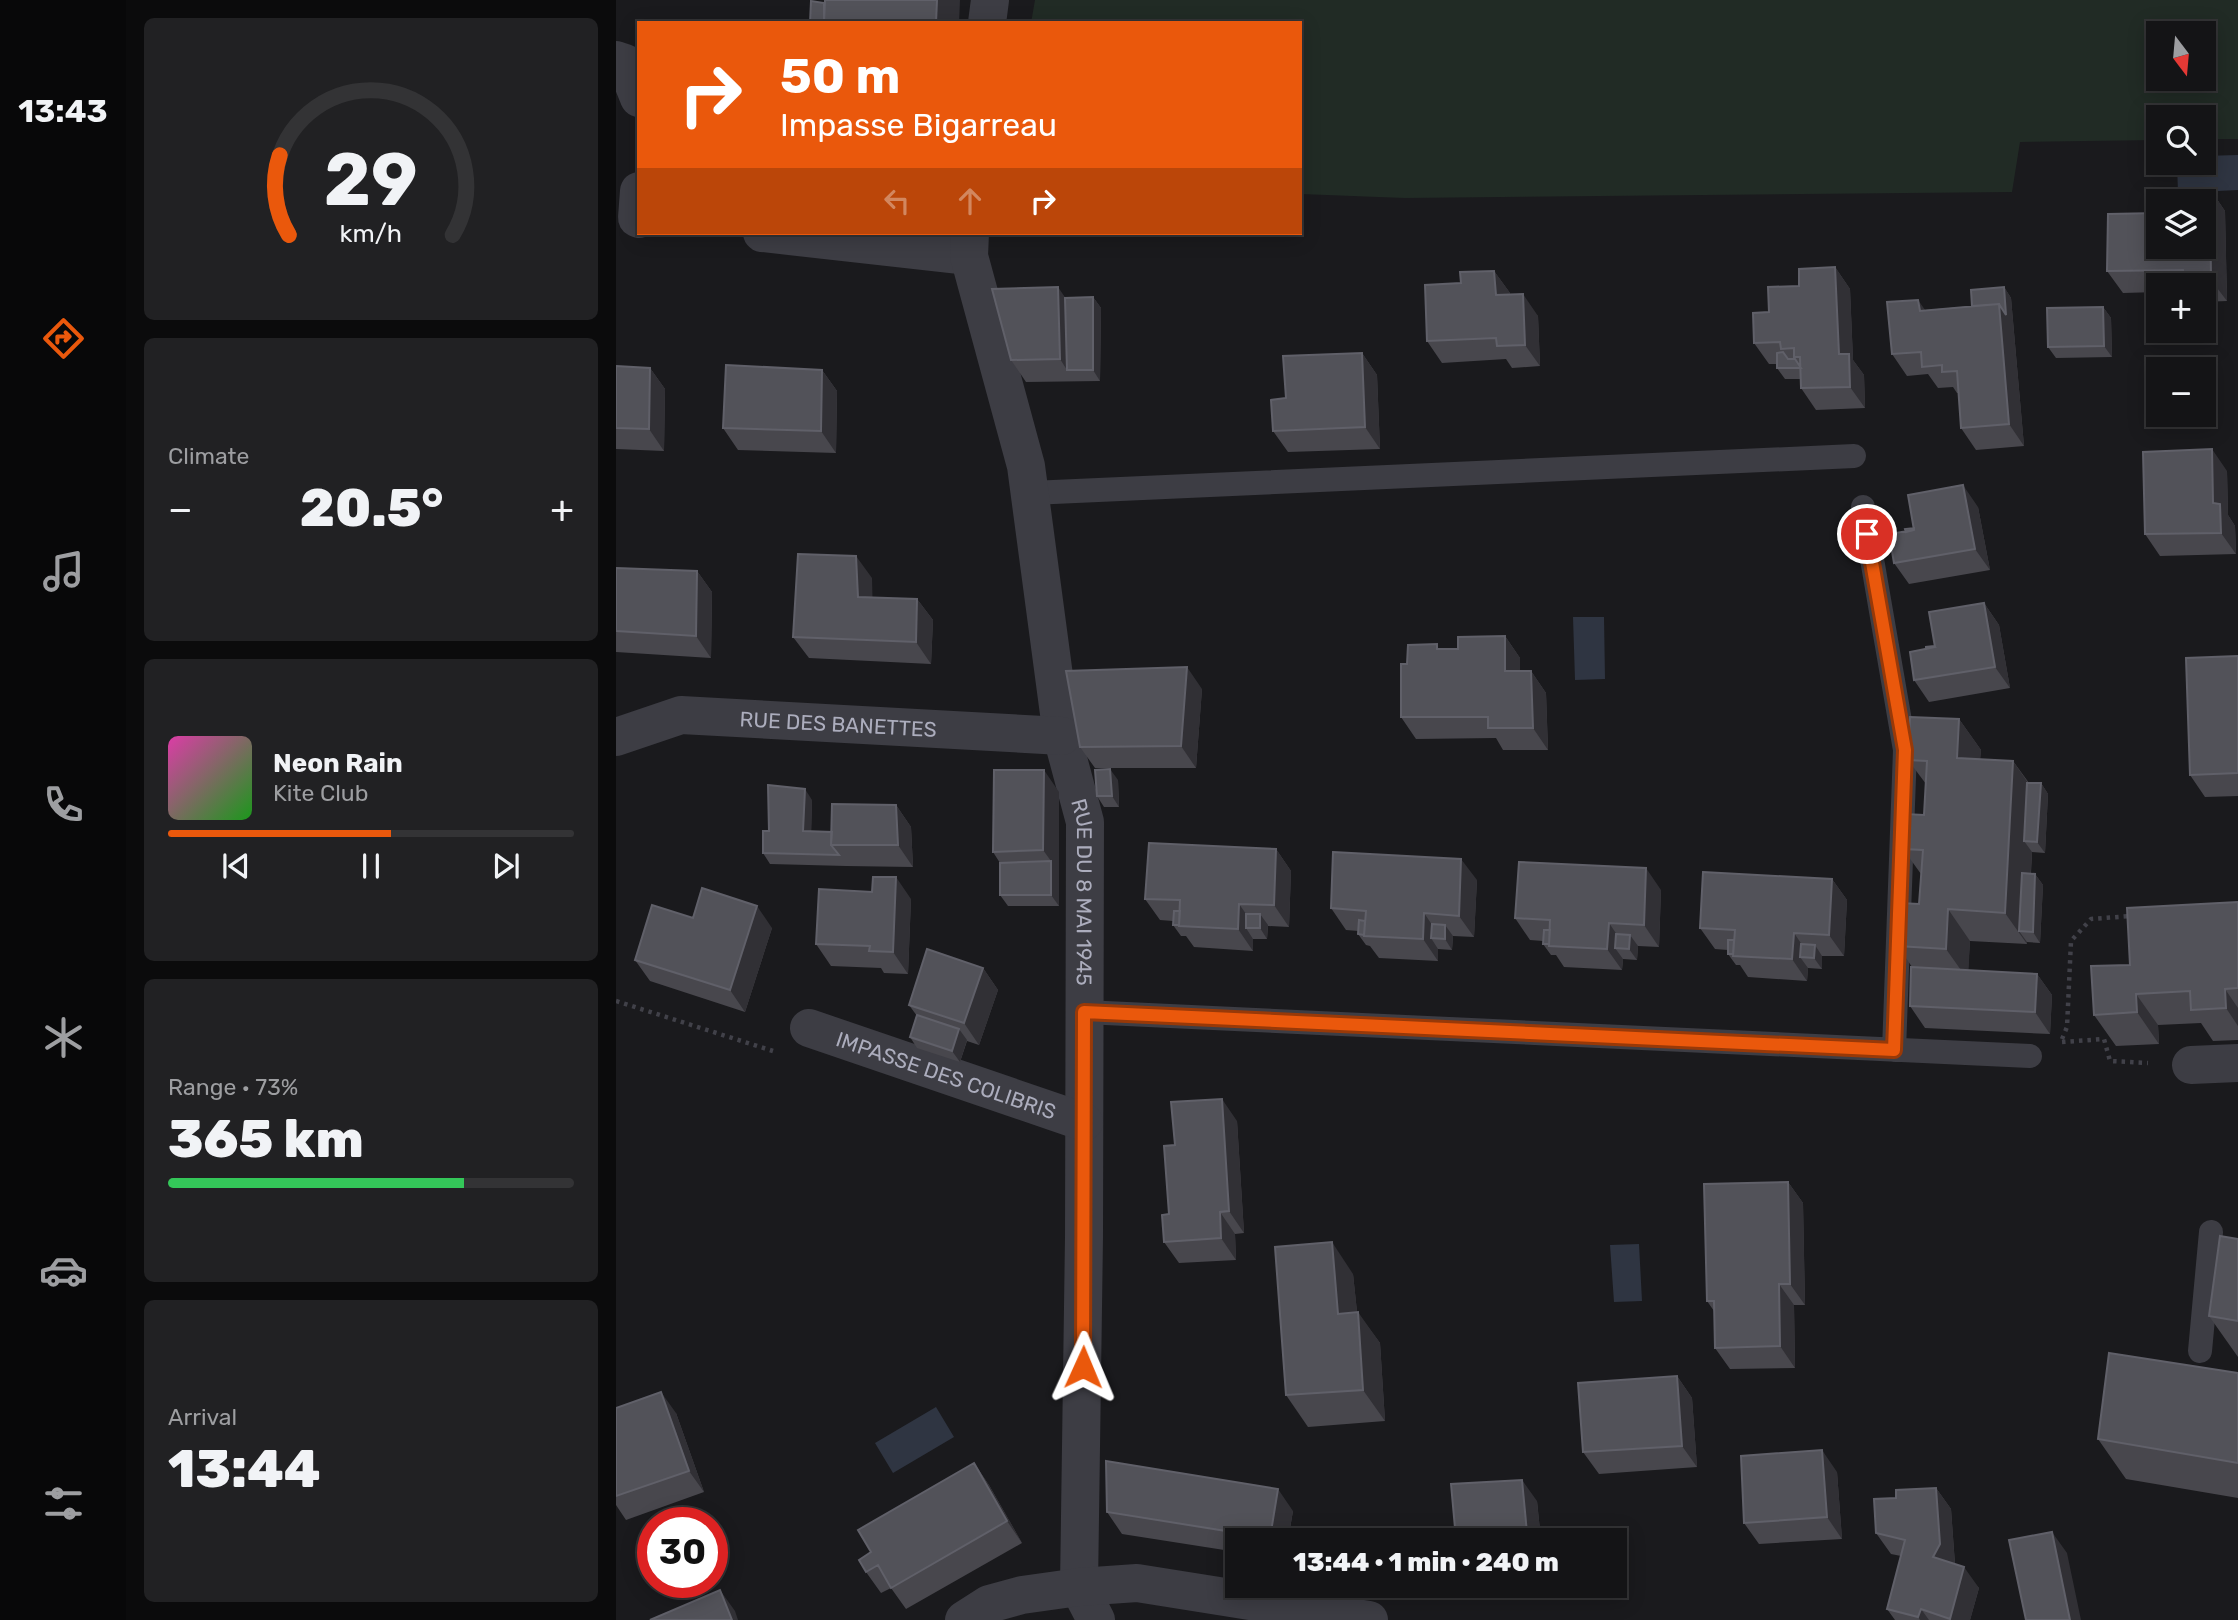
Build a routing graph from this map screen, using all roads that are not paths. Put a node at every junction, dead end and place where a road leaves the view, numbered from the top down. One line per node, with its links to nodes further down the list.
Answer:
1 (990, 0): 2 (street)
2 (987, 21)
3 (616, 61): 4 (street)
4 (637, 93)
5 (797, 235): 6 (street, RUE DU 8 MAI 1945)
6 (970, 245): 8 (street, RUE DU 8 MAI 1945)
7 (1854, 456): 8 (lane)
8 (1031, 493): 10 (street, RUE DU 8 MAI 1945)
9 (1863, 508): 14 (lane)
10 (1062, 736): 11 (street, RUE DES BANETTES); 12 (street, RUE DU 8 MAI 1945)
11 (616, 737)
12 (1084, 1012): 14 (lane); 18 (street, RUE DU 8 MAI 1945)
13 (809, 1028): 18 (street, IMPASSE DES COLIBRIS)
14 (1894, 1050): 15 (lane)
15 (2030, 1056)
16 (2238, 1063): 17 (street)
17 (2191, 1065)
18 (1084, 1122): 21 (street, RUE DU 8 MAI 1945)
19 (2211, 1232): 20 (lane)
20 (2200, 1351)
21 (1088, 1603): 22 (street); 23 (street)
22 (964, 1620)
23 (1369, 1620)

